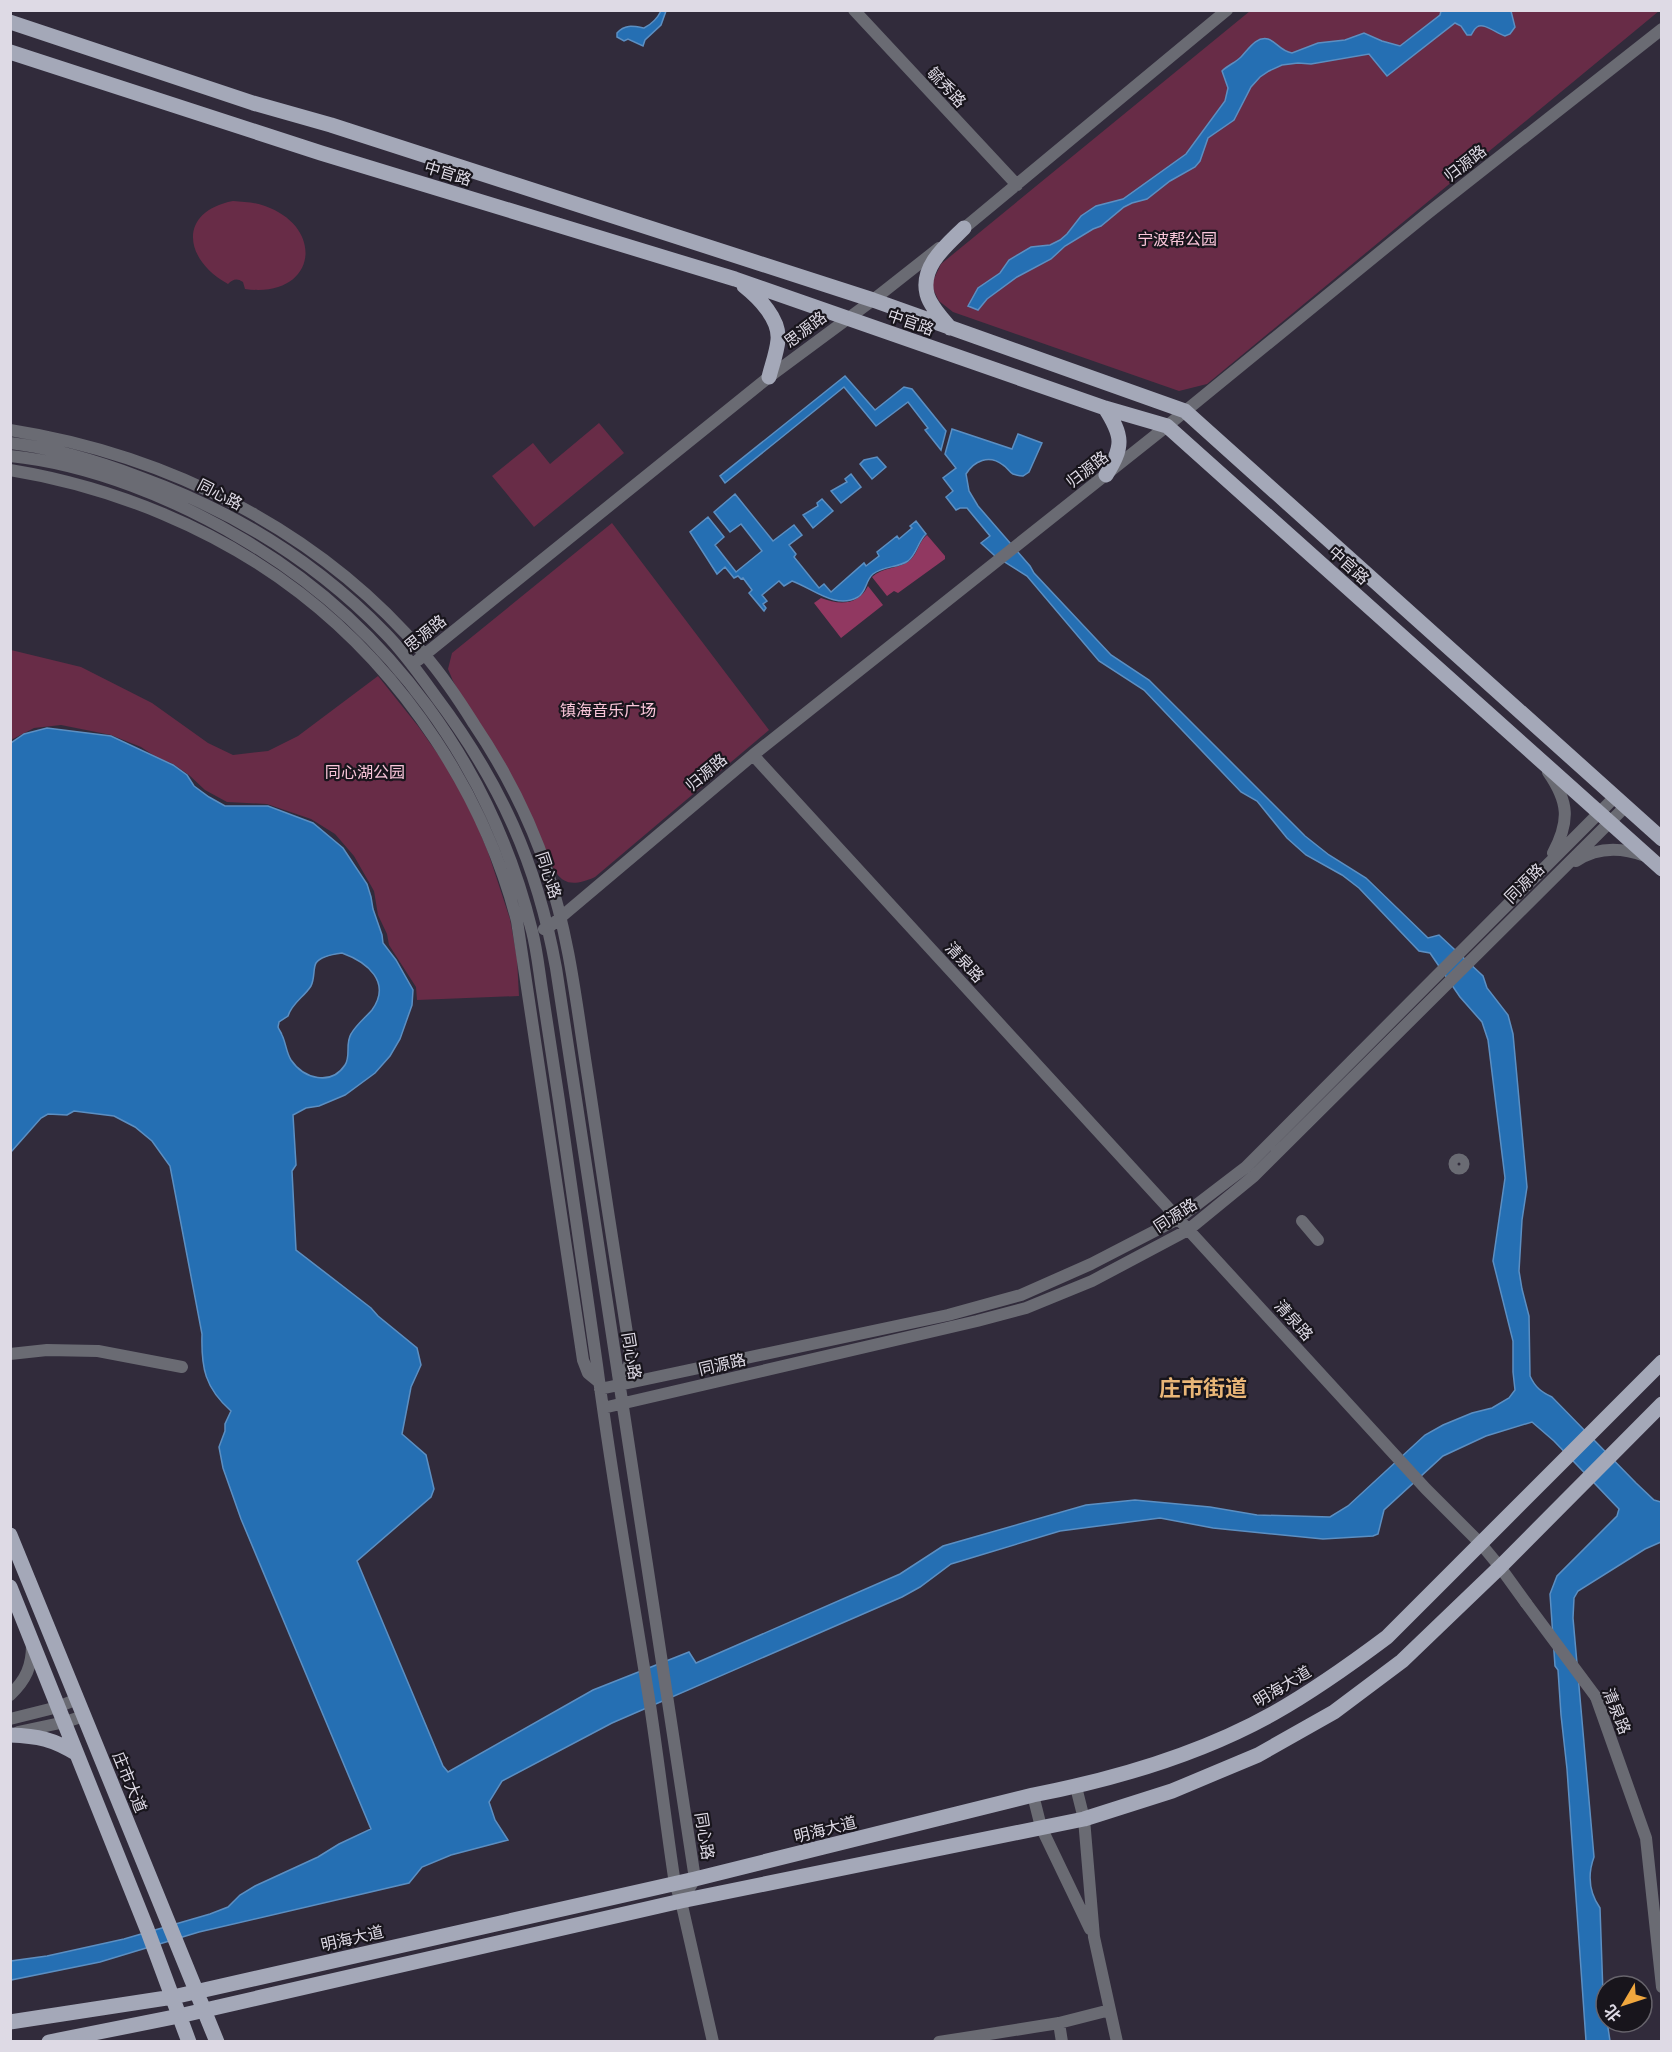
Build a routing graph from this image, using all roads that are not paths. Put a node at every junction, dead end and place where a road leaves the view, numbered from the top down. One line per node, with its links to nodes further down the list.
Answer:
1 (854, 10): 6 (street, 毓秀路)
2 (1227, 10): 6 (street, 思源路)
3 (10, 22): 9 (main road, 中官路)
4 (1662, 29): 14 (street, 归源路)
5 (10, 52): 8 (main road, 中官路)
6 (1017, 185): 7 (street, 思源路)
7 (964, 228): 9 (street, 思源路); 11 (main road)
8 (735, 279): 10 (main road, 中官路); 12 (main road)
9 (873, 300): 10 (street, 思源路); 11 (main road, 中官路)
10 (846, 318): 12 (street, 思源路); 13 (main road, 中官路)
11 (950, 328): 14 (main road, 中官路)
12 (769, 377): 21 (street, 思源路)
13 (1105, 408): 15 (main road, 中官路); 20 (main road)
14 (1185, 411): 15 (street, 归源路); 26 (main road, 中官路)
15 (1167, 426): 20 (street, 归源路); 25 (main road, 中官路)
16 (10, 430): 21 (street)
17 (10, 443): 22 (street, 同心路)
18 (10, 456): 23 (street, 同心路)
19 (10, 470): 44 (street)
20 (1106, 475): 24 (street, 归源路)
21 (425, 655): 22 (street, 思源路); 33 (street)
22 (412, 665): 23 (street, 思源路); 34 (street, 同心路)
23 (402, 674): 35 (street, 同心路)
24 (753, 755): 33 (street, 归源路); 36 (street, 清泉路)
25 (1540, 761): 27 (main road, 中官路); 30 (street)
26 (1620, 802): 27 (street, 同源路); 28 (main road, 中官路)
27 (1604, 817): 29 (main road, 中官路); 30 (street, 同源路); 32 (street, 同源路)
28 (1662, 839)
29 (1648, 857): 31 (main road, 中官路); 32 (street)
30 (1547, 864): 36 (street, 同源路)
31 (1662, 869)
32 (1557, 874): 38 (street, 同源路)
33 (561, 917): 34 (street, 归源路); 43 (street)
34 (548, 928): 35 (street, 归源路); 43 (street, 同心路)
35 (533, 934): 44 (street, 同心路)
36 (1178, 1219): 38 (street, 清泉路); 43 (street, 同源路)
37 (1302, 1221): 39 (street)
38 (1188, 1230): 45 (street, 同源路); 49 (street, 清泉路)
39 (1318, 1240)
40 (10, 1354): 42 (street)
41 (1662, 1362): 49 (main road, 明海大道)
42 (182, 1367)
43 (619, 1380): 44 (street, 同源路); 45 (street, 同心路)
44 (599, 1385): 47 (street, 同心路)
45 (623, 1404): 47 (street, 同源路); 65 (street, 同心路)
46 (1662, 1404): 50 (main road)
47 (603, 1408): 66 (street, 同心路)
48 (10, 1535): 54 (main road, 庄市大道)
49 (1481, 1544): 50 (street, 清泉路); 61 (main road, 明海大道)
50 (1500, 1567): 63 (main road); 69 (street, 清泉路, bridge)
51 (10, 1587): 52 (main road)
52 (32, 1640): 53 (street); 55 (main road)
53 (10, 1695)
54 (77, 1699): 55 (street); 56 (main road, 庄市大道)
55 (58, 1707): 57 (street); 58 (main road)
56 (84, 1716): 58 (street); 70 (main road, 庄市大道)
57 (10, 1719)
58 (64, 1722): 59 (street); 60 (main road)
59 (10, 1734): 60 (main road)
60 (77, 1754): 71 (main road)
61 (1076, 1787): 62 (main road, 明海大道); 63 (street)
62 (1033, 1796): 64 (street); 65 (main road, 明海大道)
63 (1084, 1819): 64 (main road); 68 (street)
64 (1041, 1827): 67 (main road); 68 (street)
65 (695, 1879): 66 (main road, 明海大道); 67 (street, 同心路)
66 (675, 1884): 67 (street, 同心路); 70 (main road, 明海大道)
67 (681, 1901): 72 (main road); 80 (street)
68 (1094, 1937): 73 (street)
69 (1662, 1987)
70 (196, 1991): 71 (main road, 明海大道); 72 (main road, 庄市大道)
71 (173, 1997): 74 (main road); 75 (main road, 明海大道)
72 (205, 2009): 74 (main road); 79 (main road, 庄市大道)
73 (1110, 2010): 76 (street); 83 (street)
74 (179, 2016): 77 (main road); 78 (main road)
75 (10, 2022)
76 (1059, 2023): 81 (street); 82 (street)
77 (49, 2042)
78 (189, 2042)
79 (218, 2042)
80 (713, 2042)
81 (939, 2042)
82 (1062, 2042)
83 (1117, 2042)

